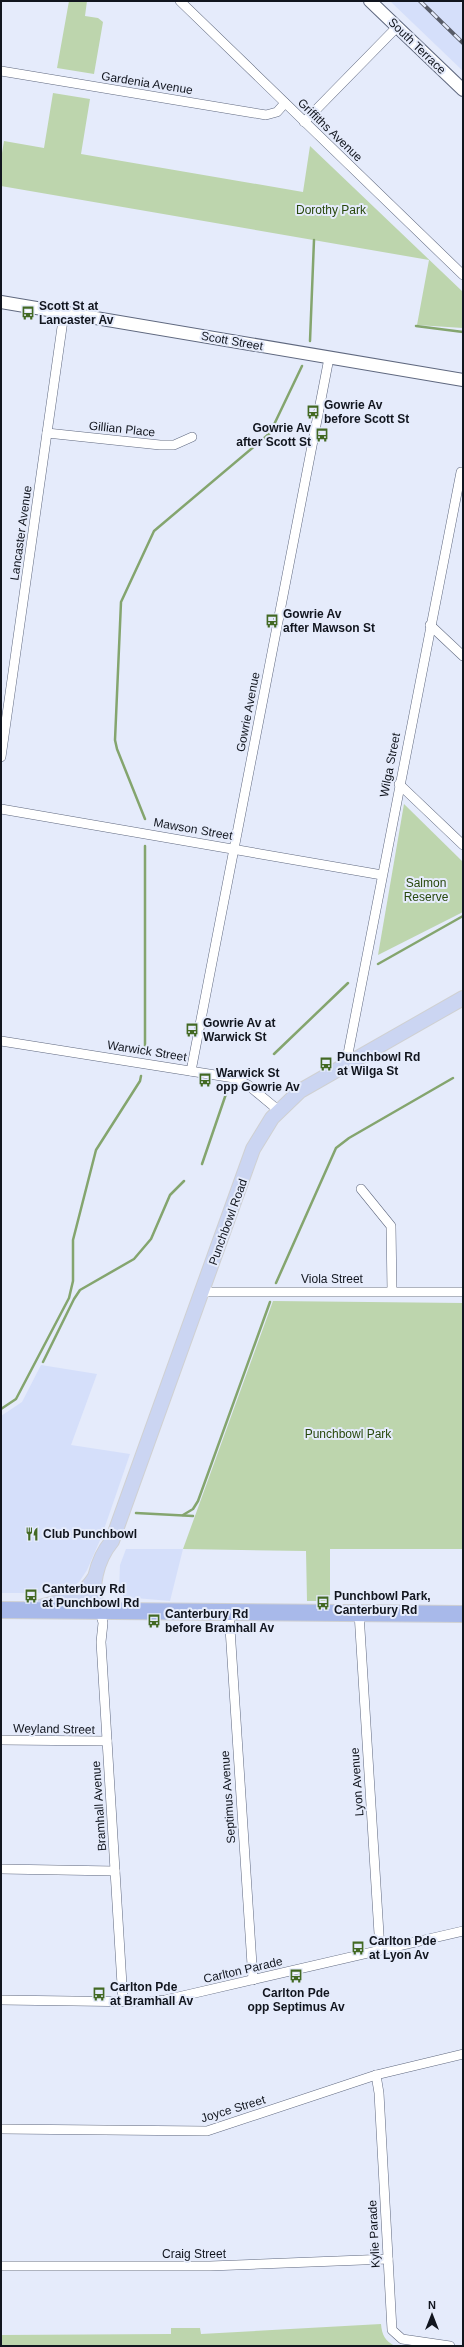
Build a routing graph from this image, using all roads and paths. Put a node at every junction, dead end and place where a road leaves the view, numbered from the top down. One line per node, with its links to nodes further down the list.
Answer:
1 (180, 1): 6 (street, Griffiths Avenue)
2 (370, 1): 3 (street, South Terrace)
3 (397, 27): 5 (street, South Terrace); 7 (street)
4 (1, 71): 6 (street, Gardenia Avenue)
5 (463, 90)
6 (286, 103): 7 (street, Griffiths Avenue)
7 (304, 122): 8 (street, Griffiths Avenue)
8 (463, 275)
9 (1, 302): 10 (street, Scott Street)
10 (64, 312): 11 (street, Scott Street); 13 (street, Lancaster Avenue)
11 (329, 358): 12 (street, Scott Street); 22 (street, Gowrie Avenue)
12 (463, 380)
13 (47, 433): 14 (street, Gillian Place); 18 (street, Lancaster Avenue)
14 (192, 437)
15 (462, 472): 16 (street, Wilga Street)
16 (430, 625): 17 (street); 19 (street, Wilga Street)
17 (463, 656)
18 (1, 757)
19 (399, 784): 21 (street); 23 (street, Wilga Street)
20 (1, 809): 22 (street, Mawson Street)
21 (463, 845)
22 (234, 848): 23 (street, Mawson Street); 27 (street, Gowrie Avenue)
23 (382, 875): 26 (street, Wilga Street)
24 (463, 999): 26 (main road, Punchbowl Road)
25 (1, 1041): 27 (street, Warwick Street)
26 (346, 1064): 28 (main road, Punchbowl Road)
27 (190, 1071): 28 (street, Warwick Street)
28 (278, 1110): 30 (main road, Punchbowl Road)
29 (361, 1189): 31 (street)
30 (202, 1292): 31 (street, Viola Street); 33 (main road, Punchbowl Road)
31 (392, 1292): 32 (street, Viola Street)
32 (463, 1292)
33 (112, 1541): 34 (main road, Punchbowl Road); 37 (main road, Punchbowl Road)
34 (96, 1576): 36 (main road); 37 (main road, Punchbowl Road)
35 (1, 1610): 36 (highway)
36 (33, 1610): 37 (highway)
37 (100, 1610): 38 (highway); 42 (street, Bramhall Avenue)
38 (229, 1613): 39 (highway); 47 (street, Septimus Avenue)
39 (359, 1613): 40 (highway); 46 (street, Lyon Avenue)
40 (463, 1614)
41 (1, 1740): 42 (street, Weyland Street)
42 (107, 1741): 44 (street, Bramhall Avenue)
43 (1, 1869): 44 (street)
44 (115, 1871): 49 (street, Bramhall Avenue)
45 (463, 1931): 46 (street, Carlton Parade)
46 (380, 1950): 47 (street, Carlton Parade)
47 (253, 1980): 49 (street, Carlton Parade)
48 (1, 2000): 49 (street, Carlton Parade)
49 (123, 2001)
50 (463, 2054): 51 (street, Joyce Street)
51 (376, 2075): 52 (street, Joyce Street); 53 (street, Kylie Parade)
52 (1, 2129)
53 (388, 2259): 54 (street, Craig Street); 55 (street, Kylie Parade)
54 (1, 2266)
55 (450, 2346)

